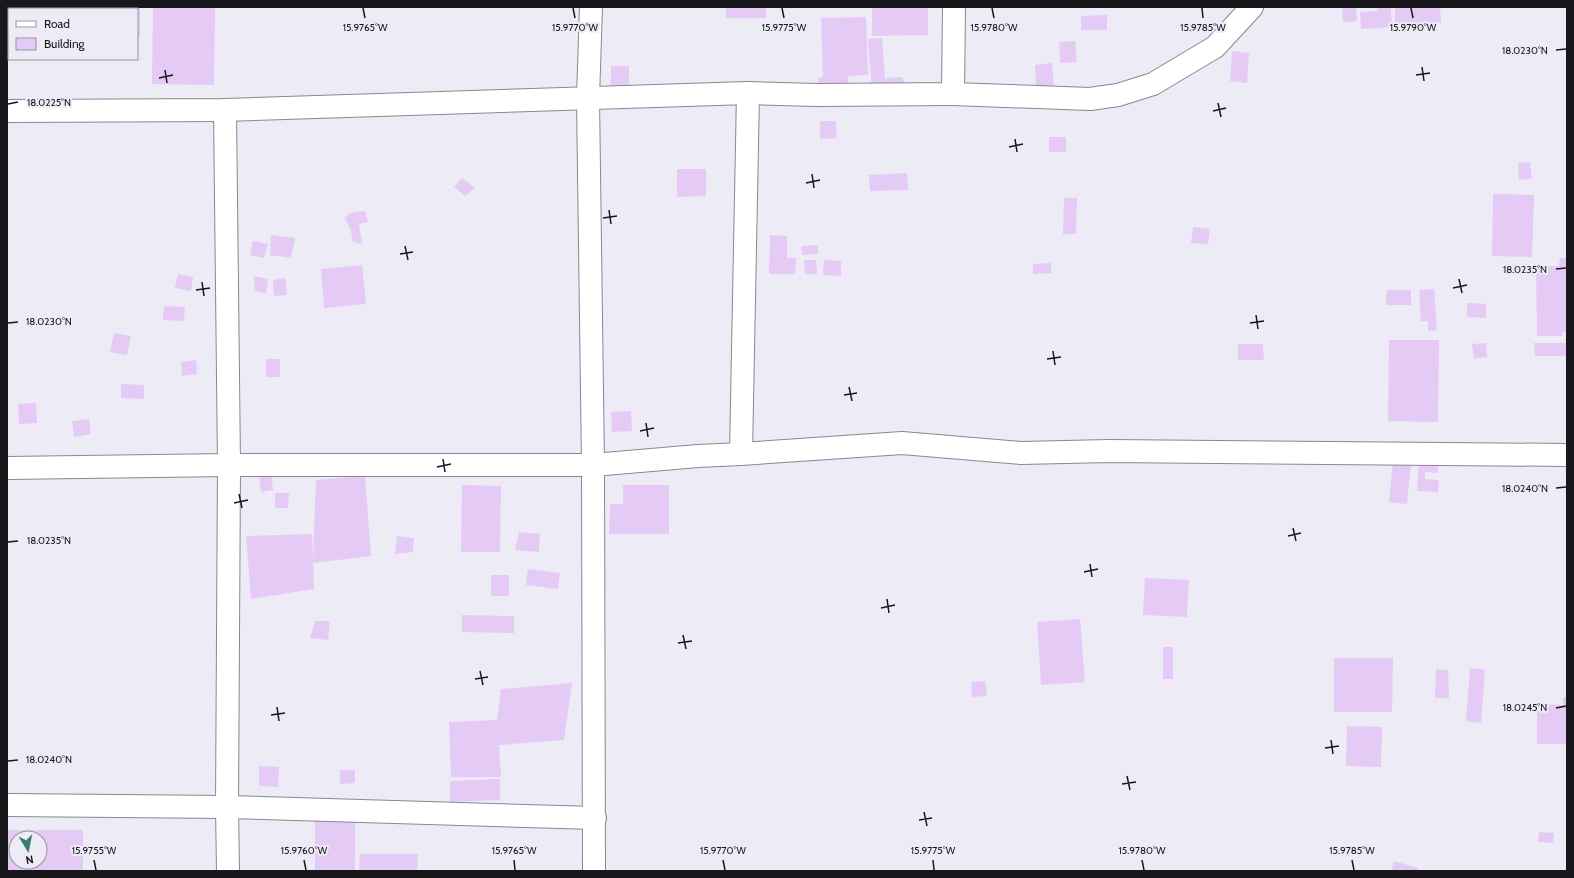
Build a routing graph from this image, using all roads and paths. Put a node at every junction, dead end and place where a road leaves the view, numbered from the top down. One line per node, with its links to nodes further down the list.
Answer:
1 (591, 7): 6 (street)
2 (954, 7): 5 (street)
3 (1252, 7): 5 (street)
4 (748, 93): 5 (street); 6 (street); 9 (street)
5 (953, 94)
6 (588, 98): 7 (street); 12 (street)
7 (225, 110): 8 (street); 11 (street)
8 (7, 111)
9 (741, 454): 10 (street); 12 (street)
10 (1567, 455)
11 (229, 465): 12 (street); 13 (street); 15 (street)
12 (593, 465): 16 (street)
13 (7, 468)
14 (7, 805): 15 (street)
15 (227, 807): 16 (street); 17 (street)
16 (595, 818): 18 (street)
17 (228, 871)
18 (594, 871)

